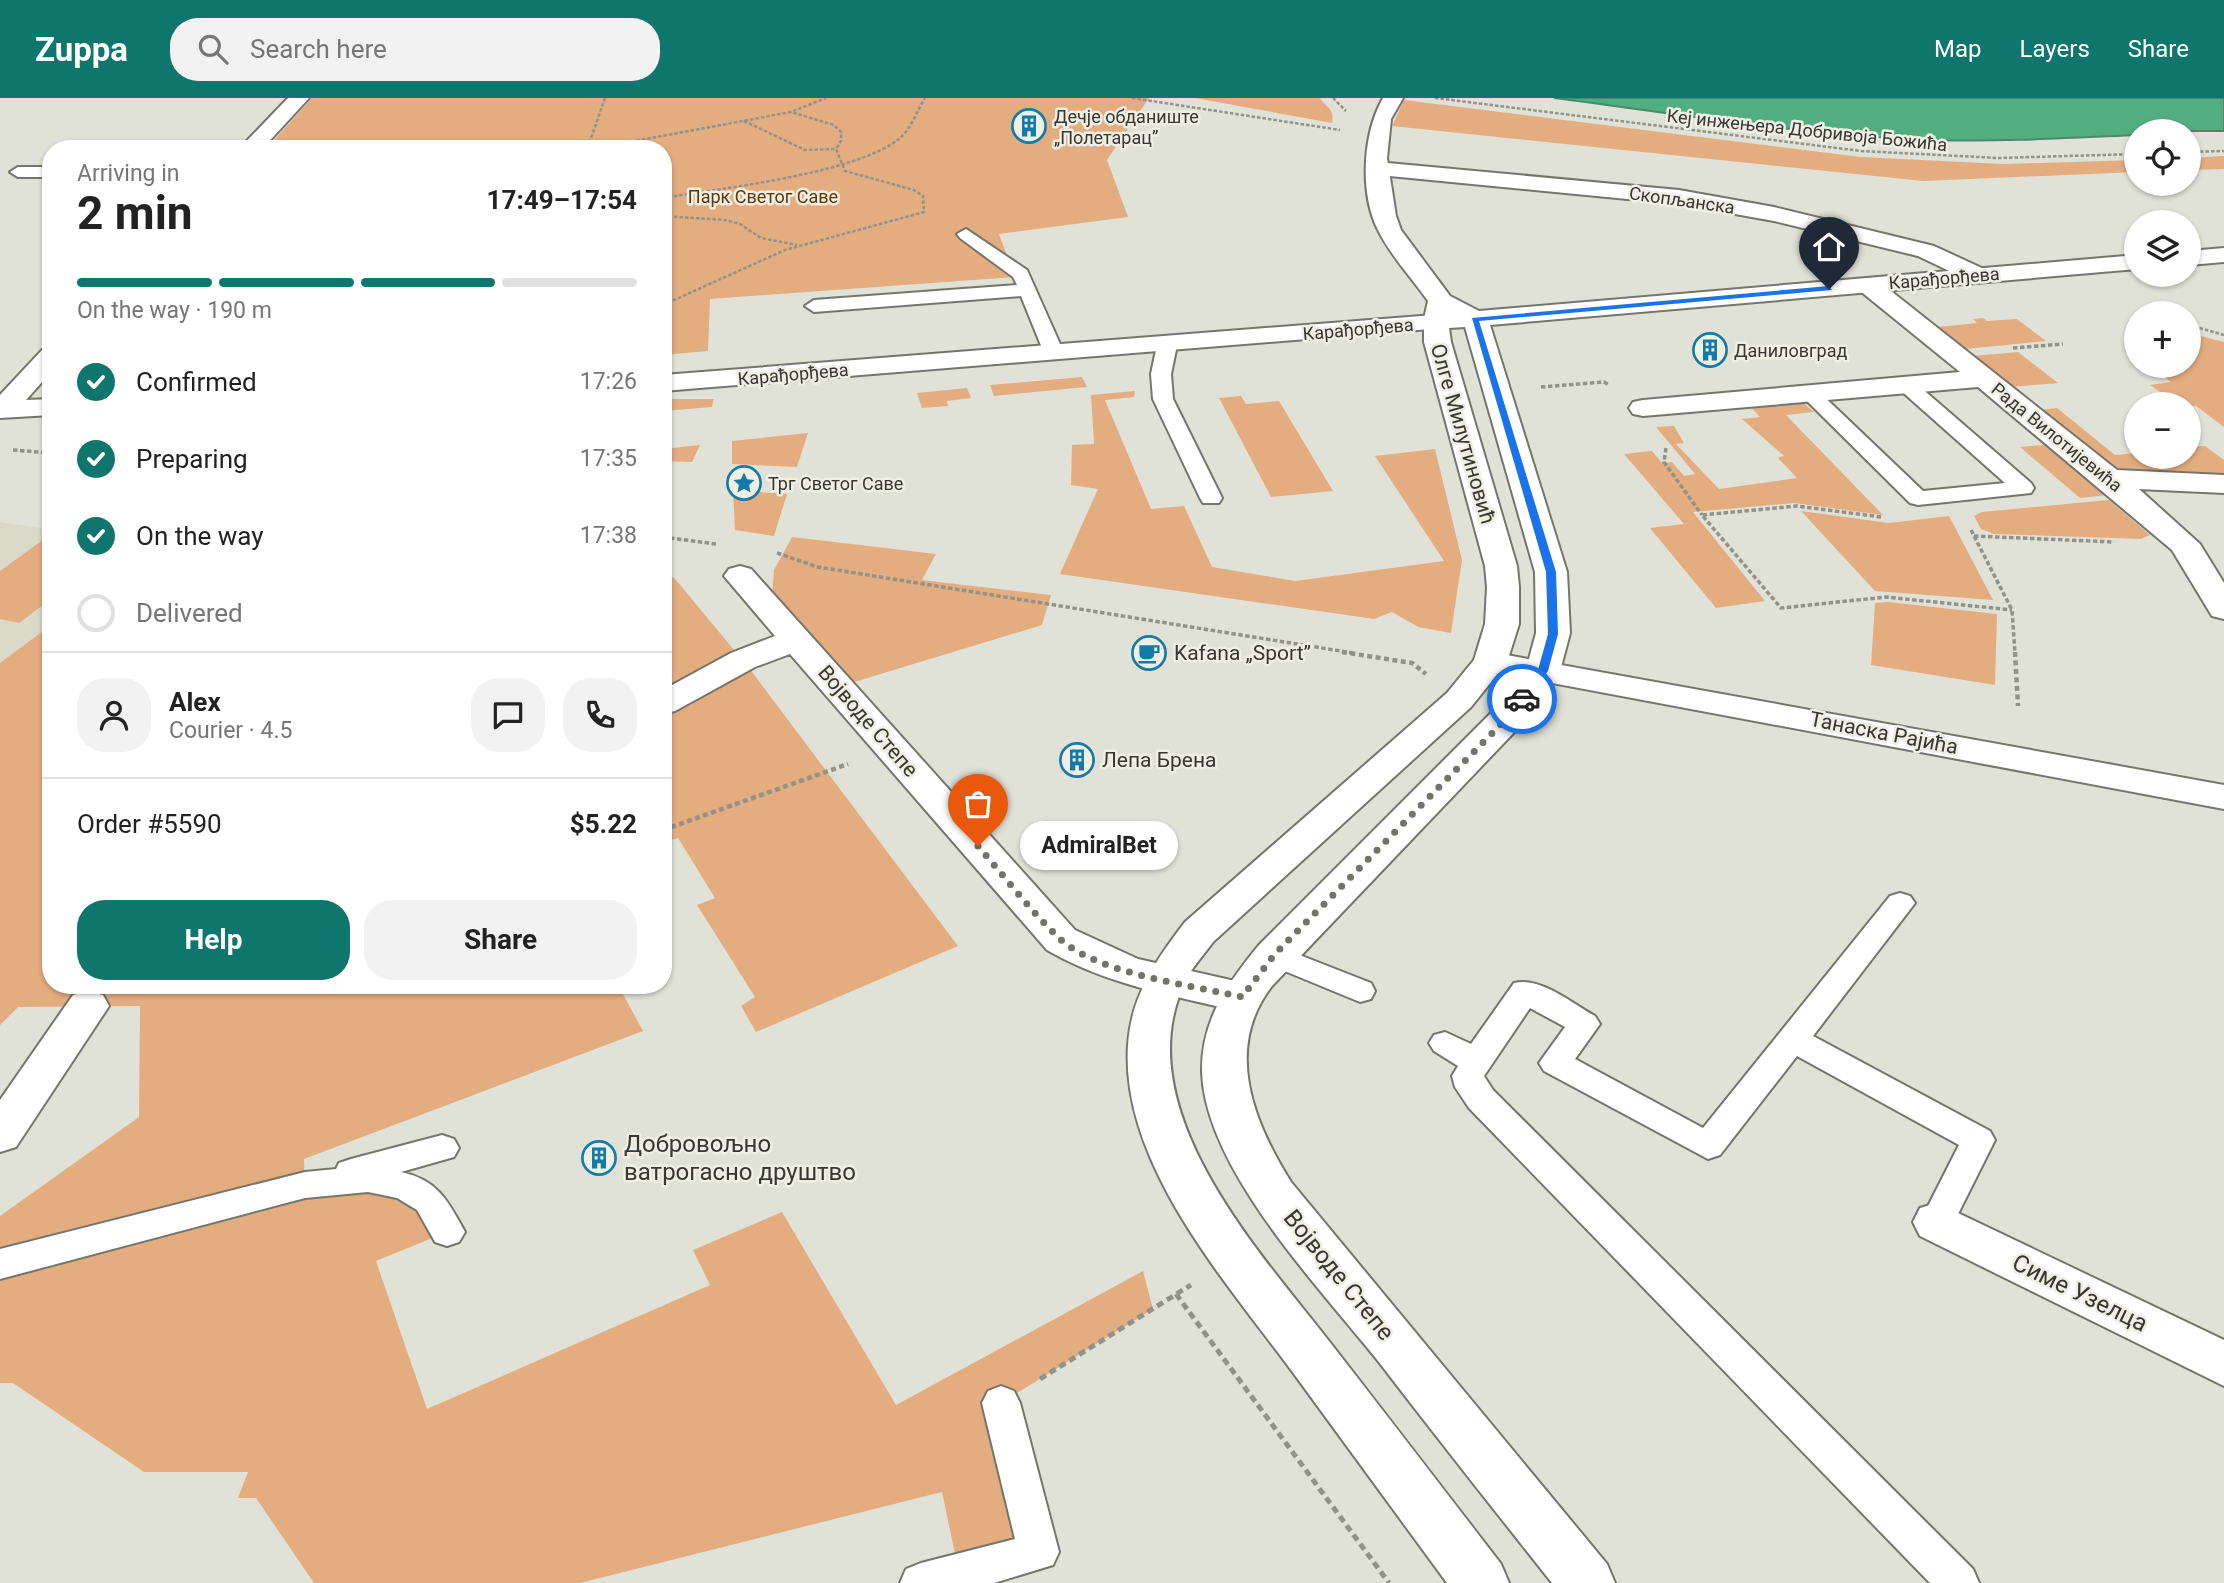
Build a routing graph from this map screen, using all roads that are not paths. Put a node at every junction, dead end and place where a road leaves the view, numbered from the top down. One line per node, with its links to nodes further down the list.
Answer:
1 (299, 98): 3 (street)
2 (1393, 98): 4 (street)
3 (259, 140)
4 (1377, 169): 11 (street, Скопљанска); 15 (street)
5 (18, 172): 6 (lane)
6 (42, 172)
7 (966, 234): 13 (lane)
8 (2224, 255): 9 (street)
9 (2201, 257)
10 (2124, 263): 11 (street, Карађорђева)
11 (1977, 275): 12 (street, Карађорђева)
12 (1868, 285): 16 (street, Карађорђева); 20 (street, Рада Вилотијевића)
13 (1027, 290): 14 (lane); 18 (lane)
14 (814, 306)
15 (1437, 312): 16 (street, Карађорђева); 17 (street, Карађорђева); 35 (street, Олге Милутиновић)
16 (1475, 320): 36 (street, Олге Милутиновић)
17 (1167, 345): 18 (street, Карађорђева); 31 (lane)
18 (1054, 354): 21 (street, Карађорђева)
19 (42, 366): 26 (street)
20 (1983, 378): 22 (street); 29 (street, Рада Вилотијевића)
21 (672, 382)
22 (1905, 384): 23 (street); 23 (lane)
23 (1810, 393): 25 (street)
24 (42, 407): 26 (street)
25 (1643, 408)
26 (0, 409)
27 (42, 431): 28 (street)
28 (0, 432)
29 (2109, 479): 30 (street); 33 (street, Рада Вилотијевића)
30 (2224, 484)
31 (1211, 498)
32 (740, 576): 34 (street, Војводе Степе)
33 (2224, 609)
34 (796, 640): 37 (street); 41 (street, Војводе Степе)
35 (1490, 662): 36 (street, Танаска Рајића); 41 (street, Олге Милутиновић)
36 (1543, 671): 38 (street, Танаска Рајића); 40 (street, Олге Милутиновић)
37 (672, 699)
38 (2224, 797)
39 (1900, 903): 45 (lane)
40 (1274, 955): 42 (lane); 43 (street, Олге Милутиновић)
41 (1165, 979): 43 (street, Војводе Степе); 57 (street)
42 (1360, 991)
43 (1242, 997): 58 (street, Војводе Степе)
44 (88, 1006): 48 (street)
45 (1793, 1038): 47 (lane); 51 (lane)
46 (1445, 1043): 47 (lane)
47 (1476, 1062): 59 (lane)
48 (7, 1126)
49 (442, 1148): 50 (lane)
50 (304, 1185): 52 (lane); 53 (lane)
51 (1937, 1222): 54 (street, Симе Узелца)
52 (447, 1232)
53 (0, 1264)
54 (2224, 1364)
55 (1001, 1403): 56 (lane)
56 (921, 1583)
57 (1481, 1583)
58 (1587, 1583)
59 (1958, 1583)

